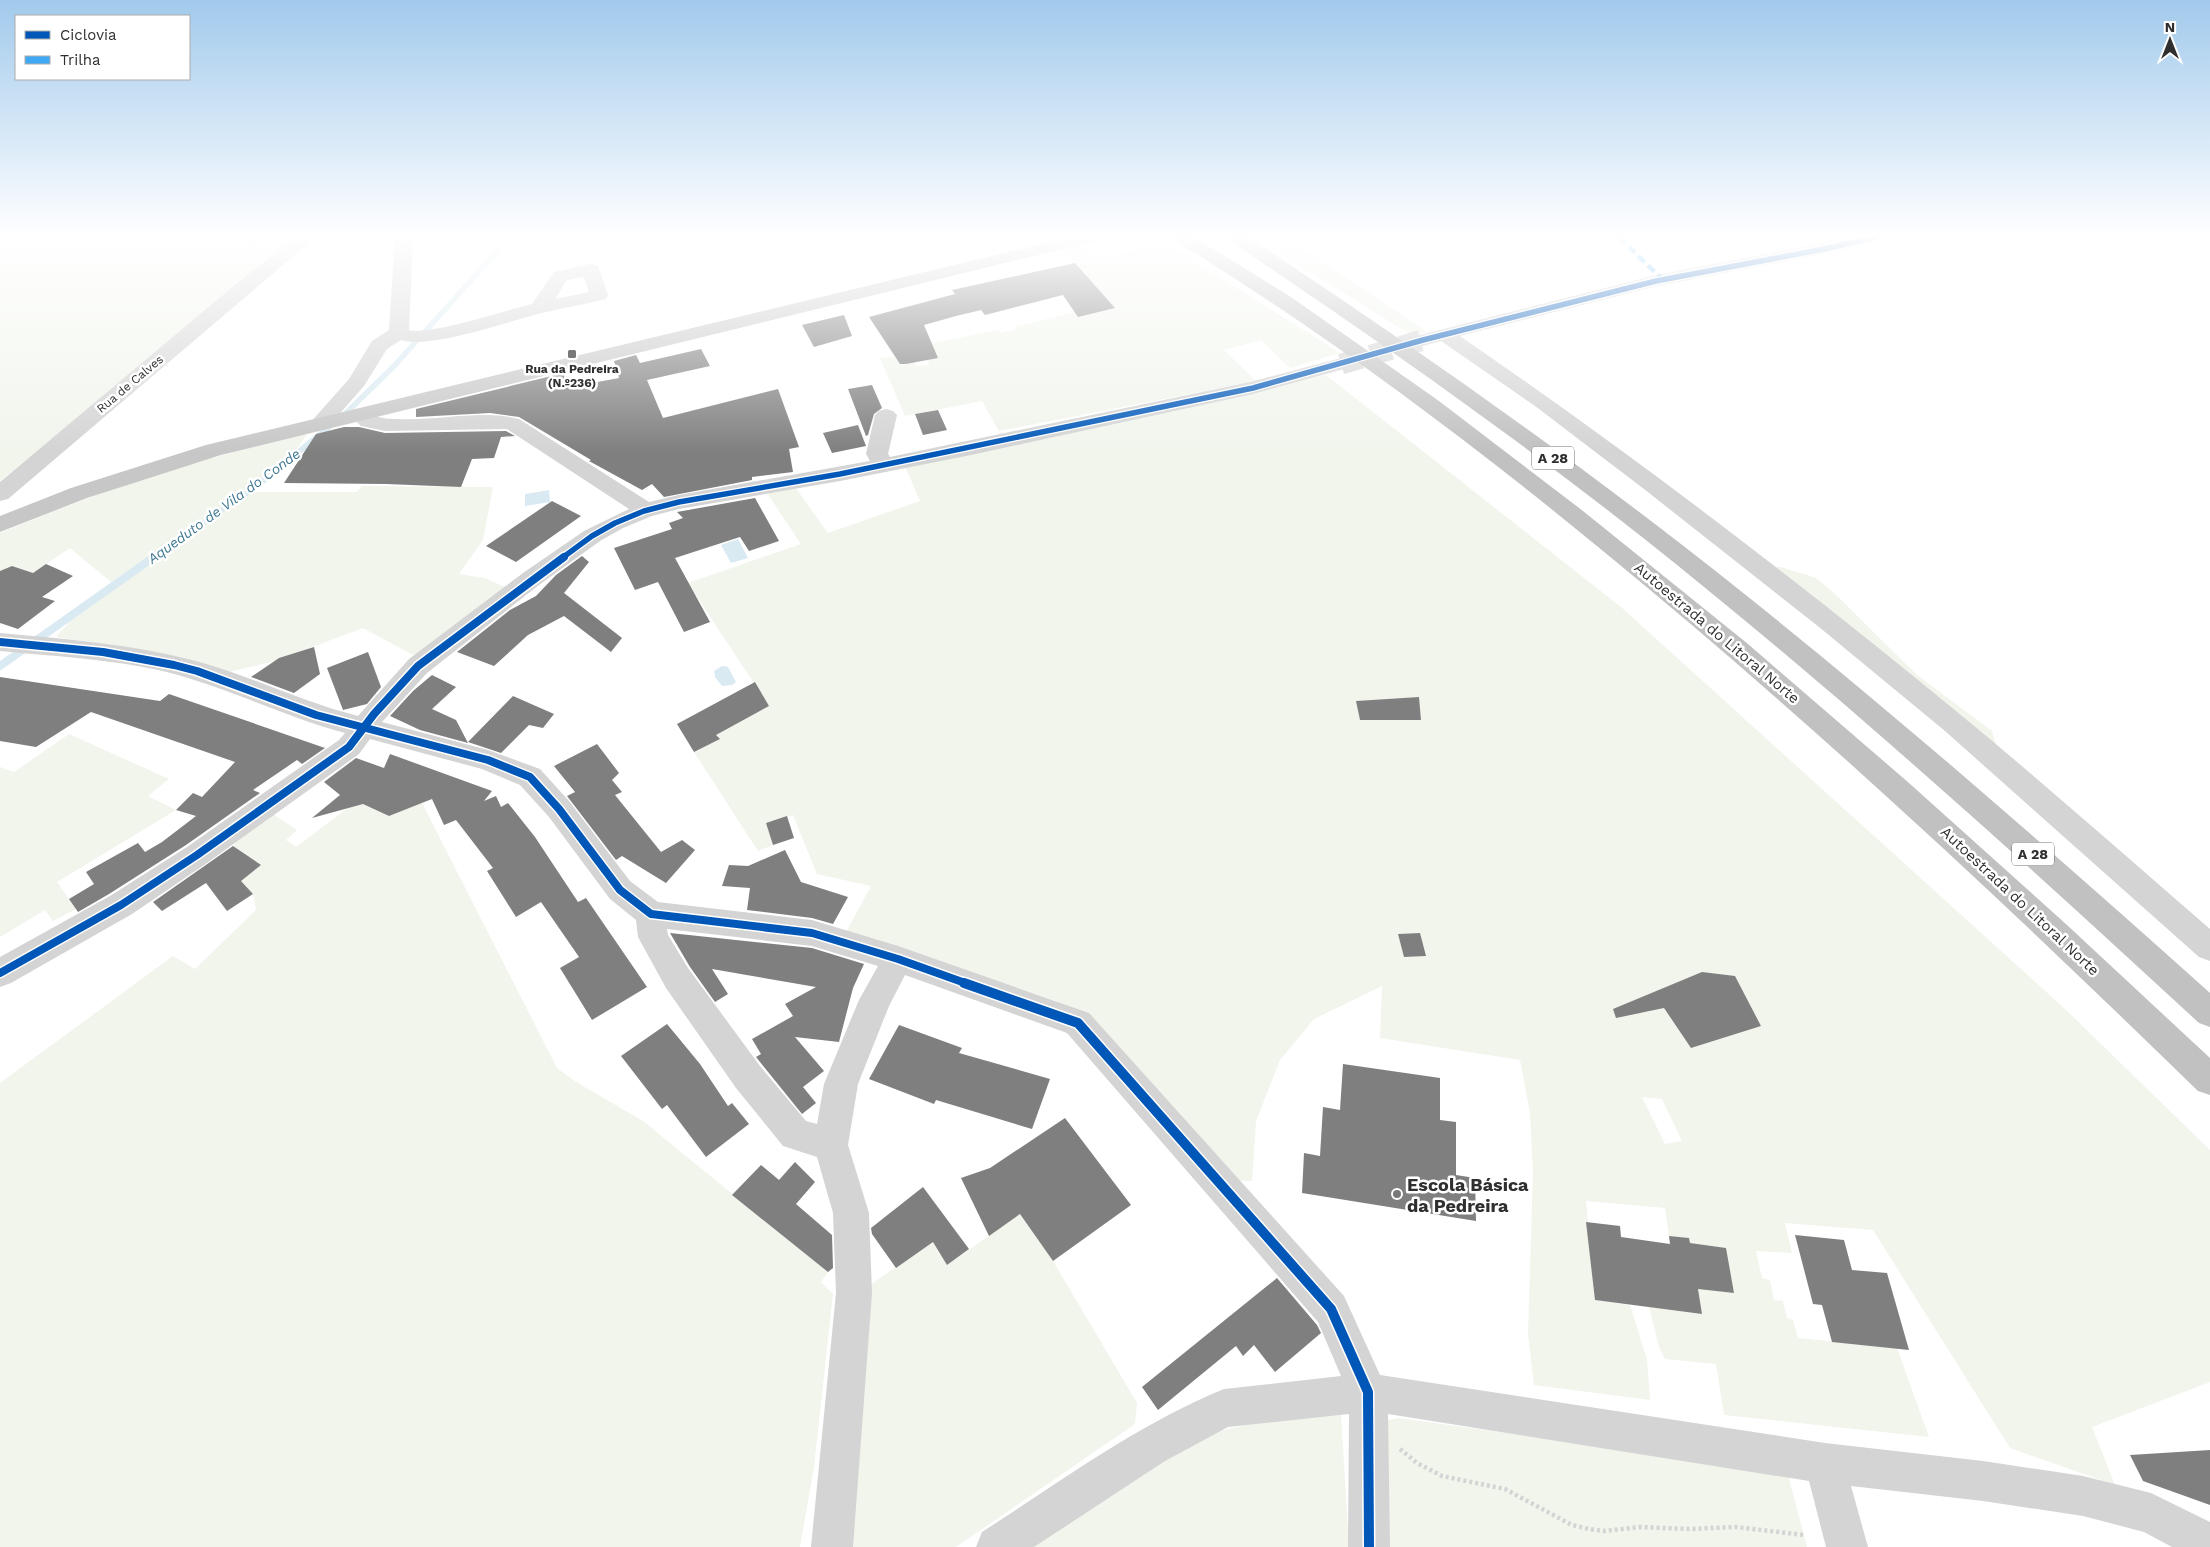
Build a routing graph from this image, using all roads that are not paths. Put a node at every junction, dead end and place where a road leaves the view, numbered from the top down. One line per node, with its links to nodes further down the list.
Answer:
1 (217, 309): 14 (street, Rua de Calves)
2 (400, 309): 8 (street)
3 (534, 309): 8 (street)
4 (792, 309): 10 (main road)
5 (1295, 309): 24 (highway, Autoestrada do Litoral Norte / A 28)
6 (1341, 309): 23 (highway, A 28)
7 (1546, 309): 20 (street)
8 (399, 333): 12 (street)
9 (1341, 364): 13 (street)
10 (359, 414): 12 (main road); 15 (street)
11 (886, 415): 13 (street)
12 (320, 424): 16 (main road)
13 (883, 466): 15 (street)
14 (0, 494)
15 (644, 511): 18 (street)
16 (0, 525)
17 (0, 642): 18 (street)
18 (363, 727): 19 (street); 22 (street)
19 (651, 914): 21 (street); 25 (street)
20 (2210, 948)
21 (898, 959): 25 (street); 26 (street)
22 (0, 973)
23 (2210, 1013)
24 (2210, 1080)
25 (831, 1145): 29 (street)
26 (1368, 1392): 27 (street); 30 (street); 31 (street)
27 (1825, 1463): 28 (street); 32 (street)
28 (2210, 1545)
29 (832, 1547)
30 (997, 1547)
31 (1369, 1547)
32 (1847, 1547)

